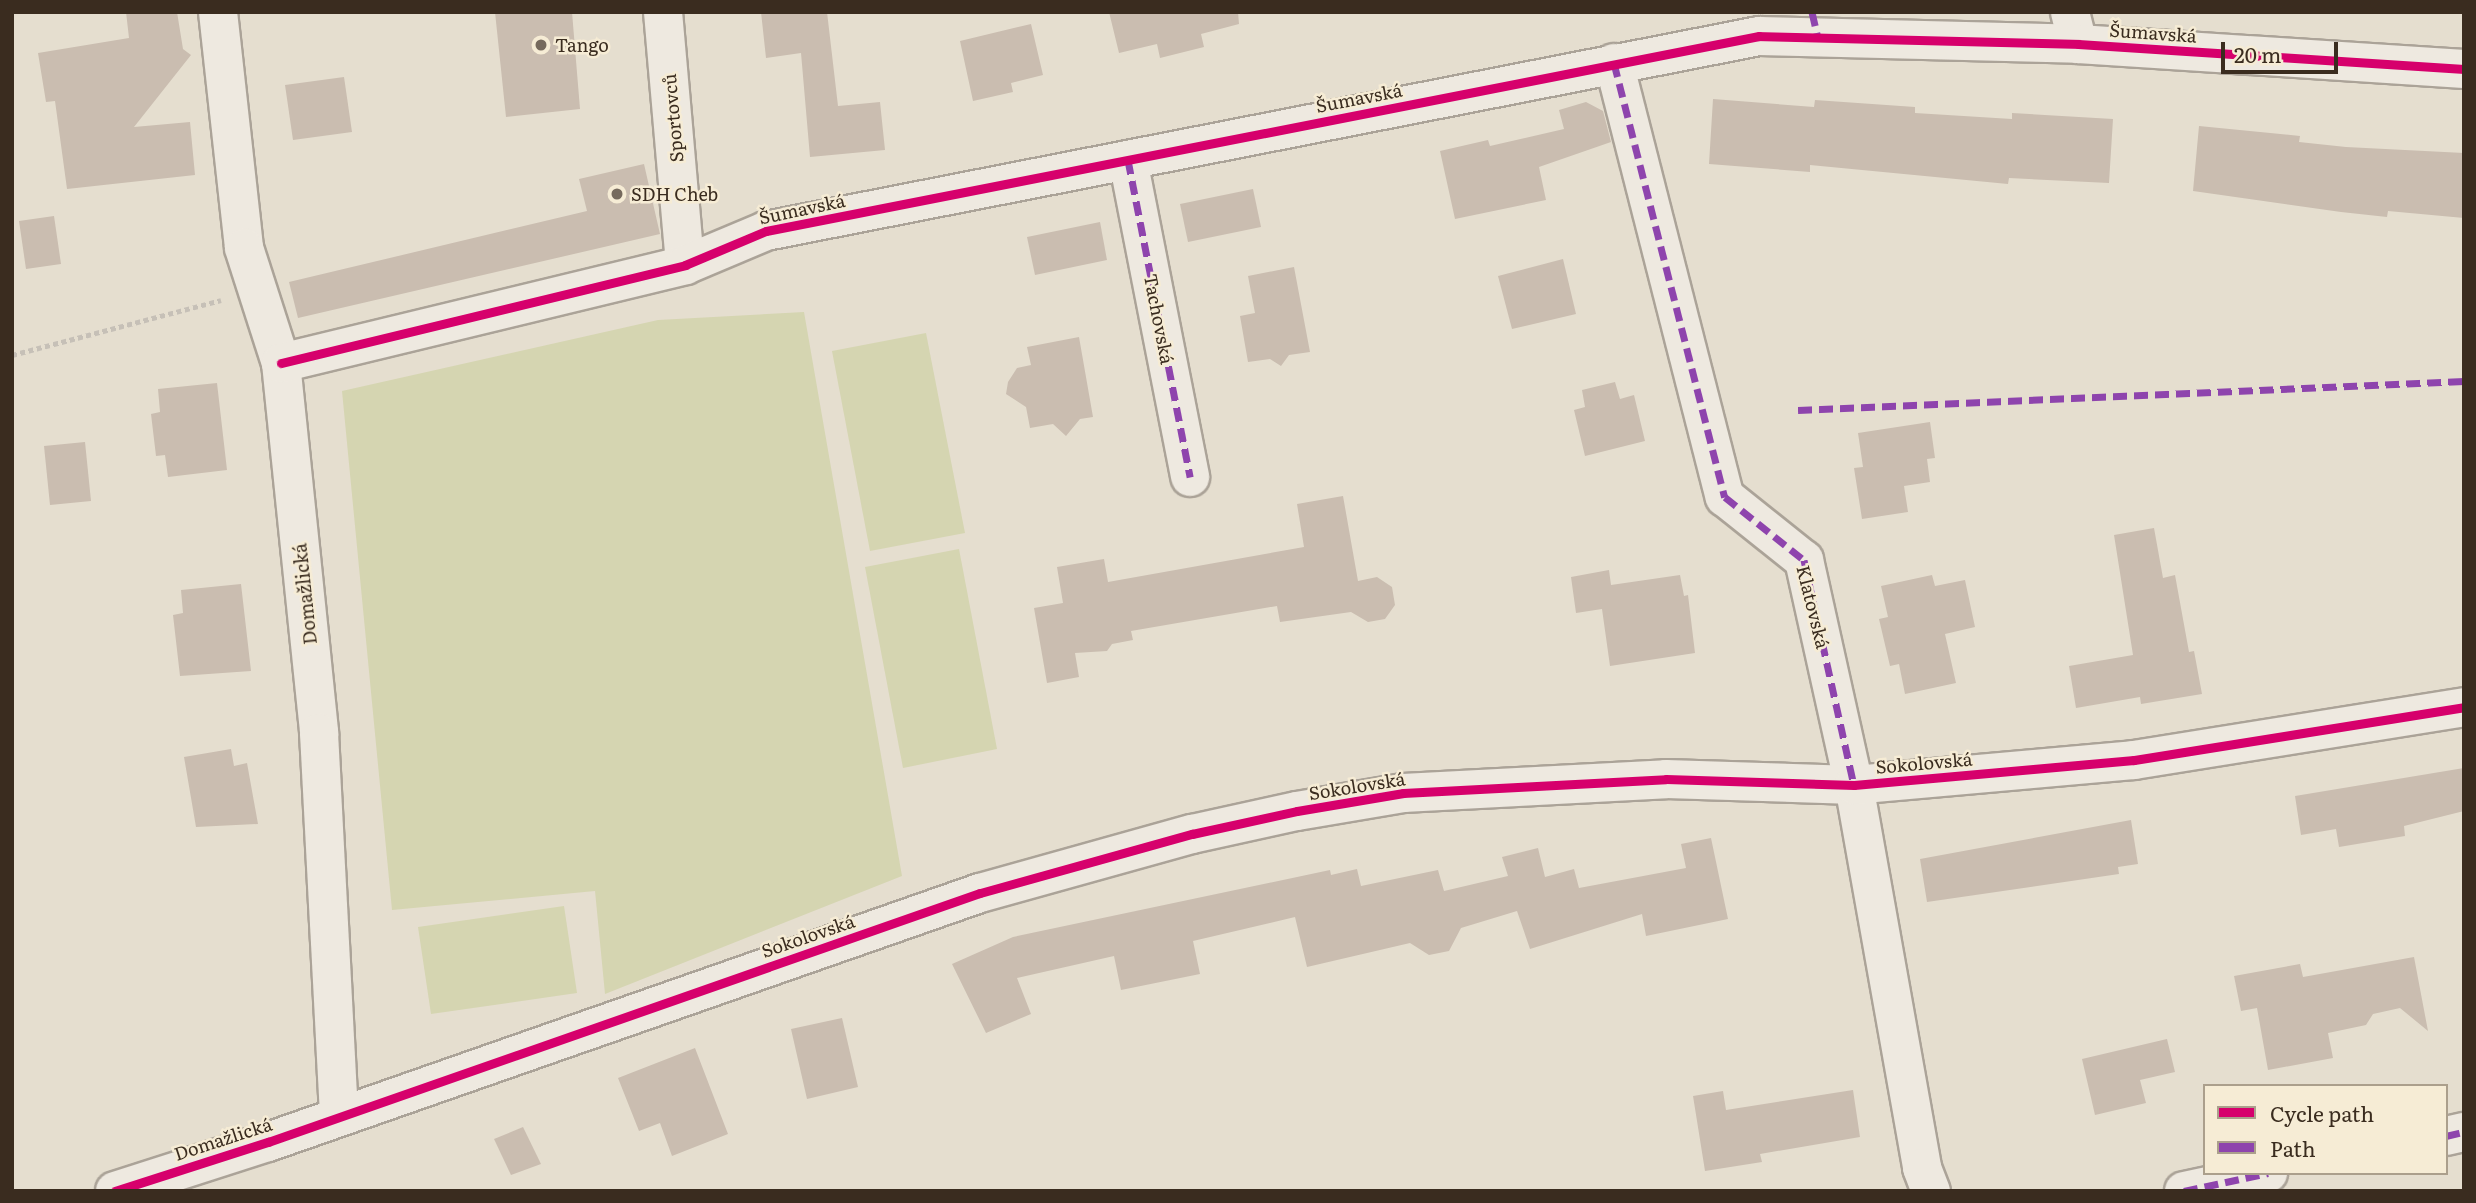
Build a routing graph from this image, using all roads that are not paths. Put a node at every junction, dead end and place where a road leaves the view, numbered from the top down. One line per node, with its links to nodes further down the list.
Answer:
1 (218, 12): 8 (street, Domažlická)
2 (663, 12): 7 (street, Sportovců)
3 (2074, 28): 4 (street, Šumavská); 5 (street, Šumavská)
4 (1615, 63): 6 (street, Šumavská); 11 (street, Klatovská)
5 (2464, 69)
6 (1128, 160): 7 (street, Šumavská); 9 (street, Tachovská)
7 (685, 265): 8 (street, Šumavská)
8 (282, 363): 12 (street, Domažlická)
9 (1189, 477)
10 (2464, 707): 11 (street, Sokolovská)
11 (1854, 785): 12 (street, Sokolovská); 15 (street, Klatovská)
12 (339, 1114): 14 (street, Domažlická)
13 (2259, 1175): 16 (street)
14 (115, 1191)
15 (1931, 1191)
16 (2184, 1191)

